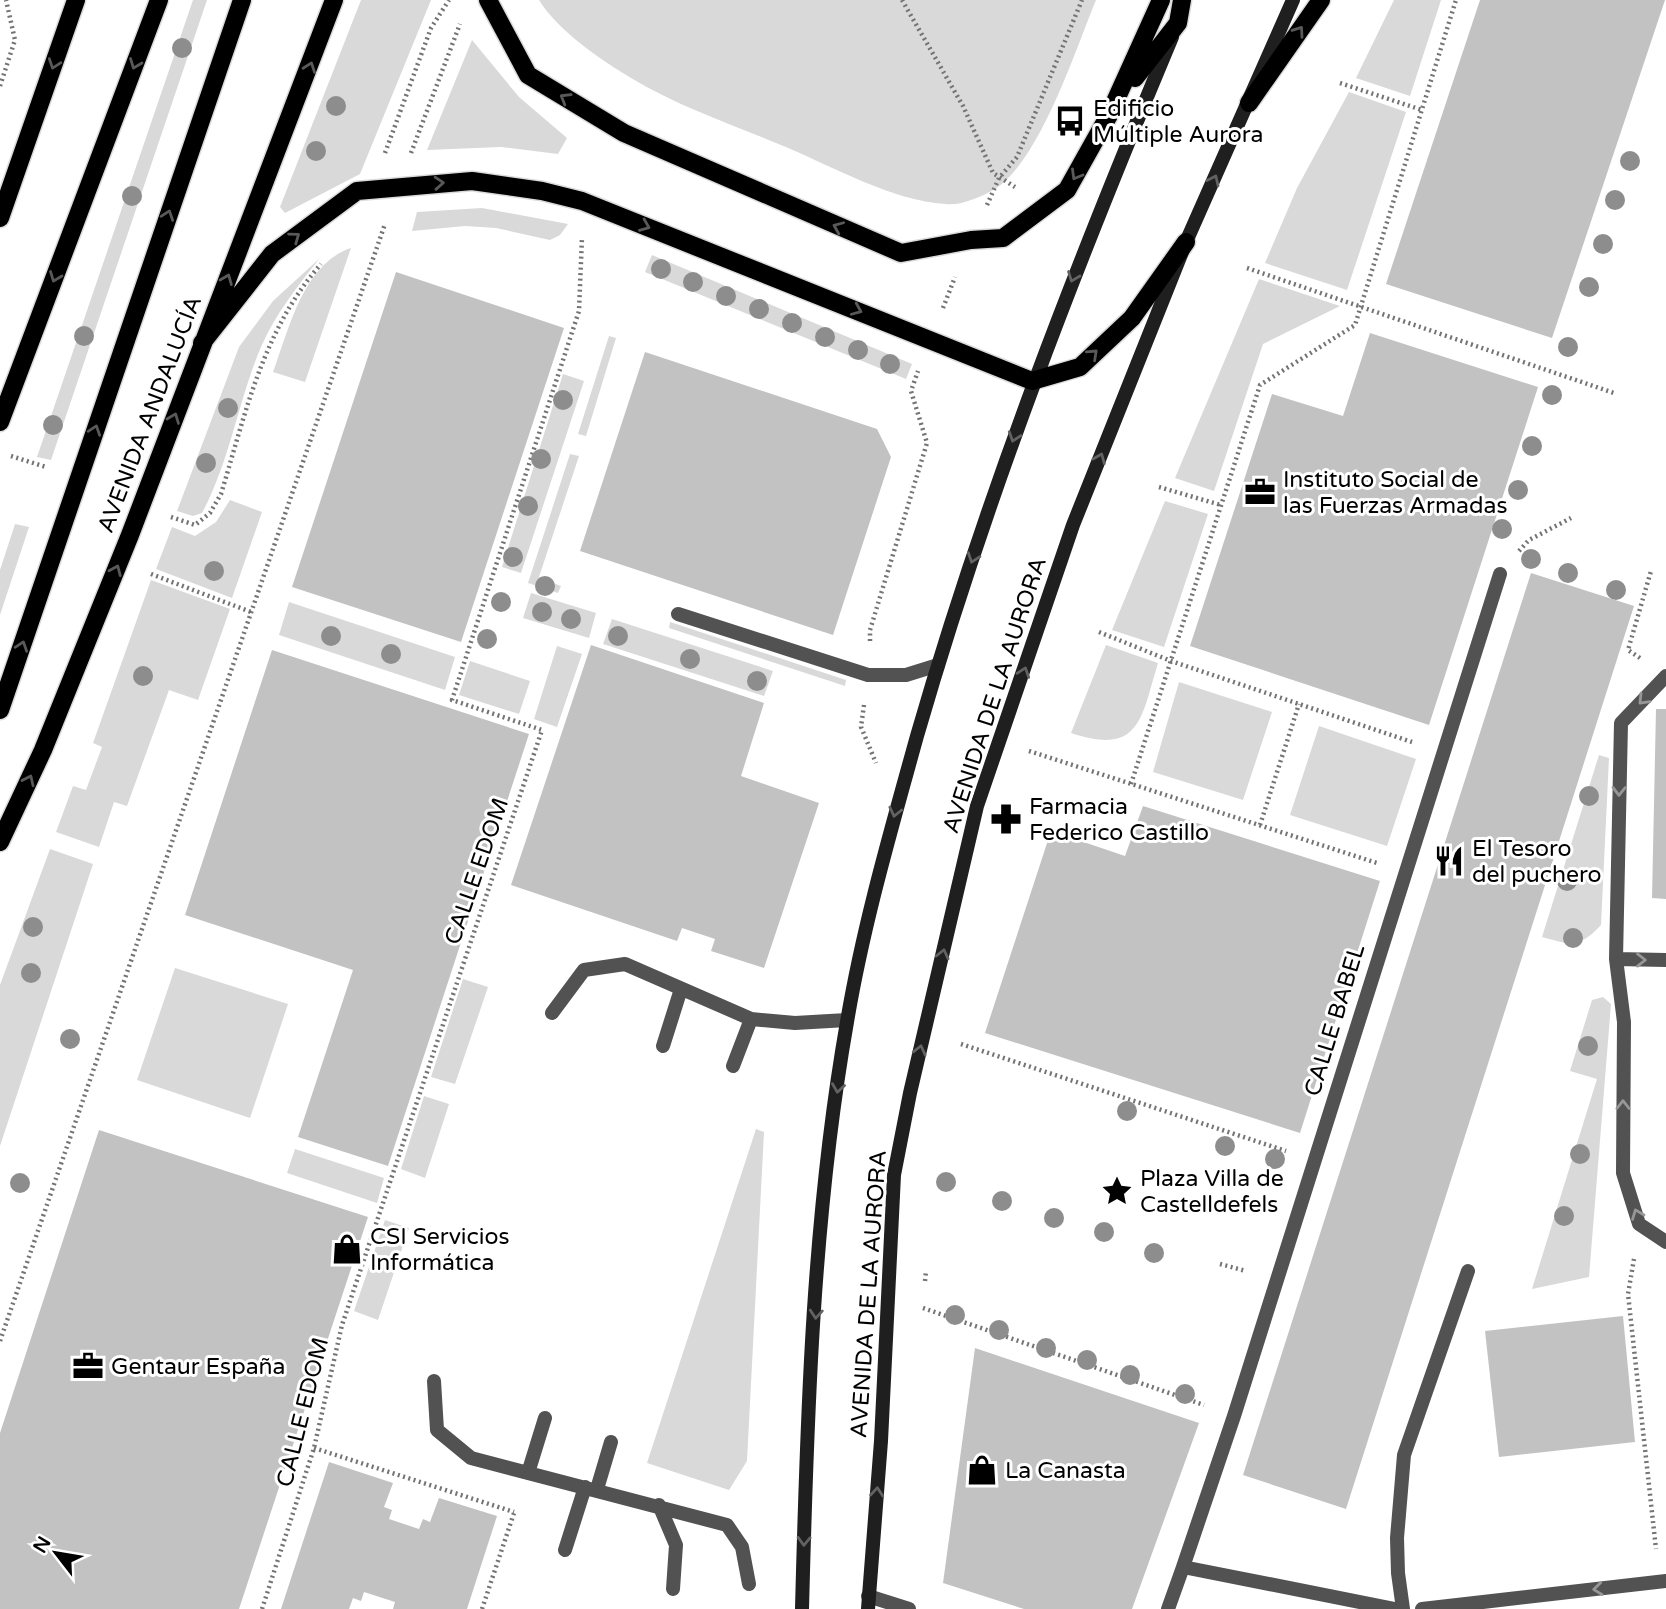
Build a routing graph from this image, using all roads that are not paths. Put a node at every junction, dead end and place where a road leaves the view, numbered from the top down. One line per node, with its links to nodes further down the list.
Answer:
1 (76, 0): 14 (main road, one-way to 14)
2 (159, 0): 18 (main road, one-way to 18)
3 (242, 0): 23 (main road, AVENIDA ANDALUCÍA, one-way to 3)
4 (334, 0): 16 (main road, AVENIDA ANDALUCÍA, one-way to 4)
5 (488, 0): 13 (main road, one-way to 5)
6 (1161, 0): 13 (main road)
7 (1182, 0): 11 (main road)
8 (1188, 0): 11 (main road)
9 (1293, 0): 12 (main road, AVENIDA DE LA AURORA)
10 (1321, 0): 12 (main road, one-way to 10)
11 (1178, 23): 13 (main road); 17 (main road, one-way to 17)
12 (1250, 103): 15 (main road, AVENIDA DE LA AURORA, one-way to 12)
13 (1109, 115)
14 (0, 218)
15 (1186, 242): 17 (main road, one-way to 15); 46 (main road, AVENIDA DE LA AURORA, one-way to 15)
16 (202, 343): 17 (main road, one-way to 17); 24 (main road, AVENIDA ANDALUCÍA, one-way to 16)
17 (1032, 381): 21 (main road, one-way to 21)
18 (0, 422)
19 (1500, 574): 42 (street, CALLE BABEL)
20 (678, 614): 21 (street)
21 (938, 665): 30 (main road, one-way to 30)
22 (1666, 676): 25 (street, one-way to 25)
23 (0, 710)
24 (0, 842)
25 (1616, 960): 26 (street, one-way to 26); 33 (street, one-way to 25)
26 (1666, 960)
27 (681, 989): 28 (street); 29 (street); 31 (street)
28 (552, 1013)
29 (751, 1019): 30 (street); 32 (street)
30 (847, 1020): 47 (main road, one-way to 47)
31 (663, 1046)
32 (733, 1066)
33 (1666, 1242)
34 (1468, 1270): 51 (street)
35 (434, 1381): 38 (street)
36 (545, 1418): 38 (street)
37 (611, 1442): 39 (street)
38 (528, 1473): 39 (street)
39 (591, 1488): 40 (street); 41 (street)
40 (659, 1505): 44 (street); 45 (street)
41 (565, 1550)
42 (1183, 1567): 49 (street, CALLE BABEL); 50 (street)
43 (1662, 1581): 52 (street, one-way to 52)
44 (749, 1584)
45 (673, 1589)
46 (868, 1602): 48 (street)
47 (802, 1609)
48 (909, 1609)
49 (1168, 1609)
50 (1395, 1609)
51 (1404, 1609)
52 (1422, 1609)

